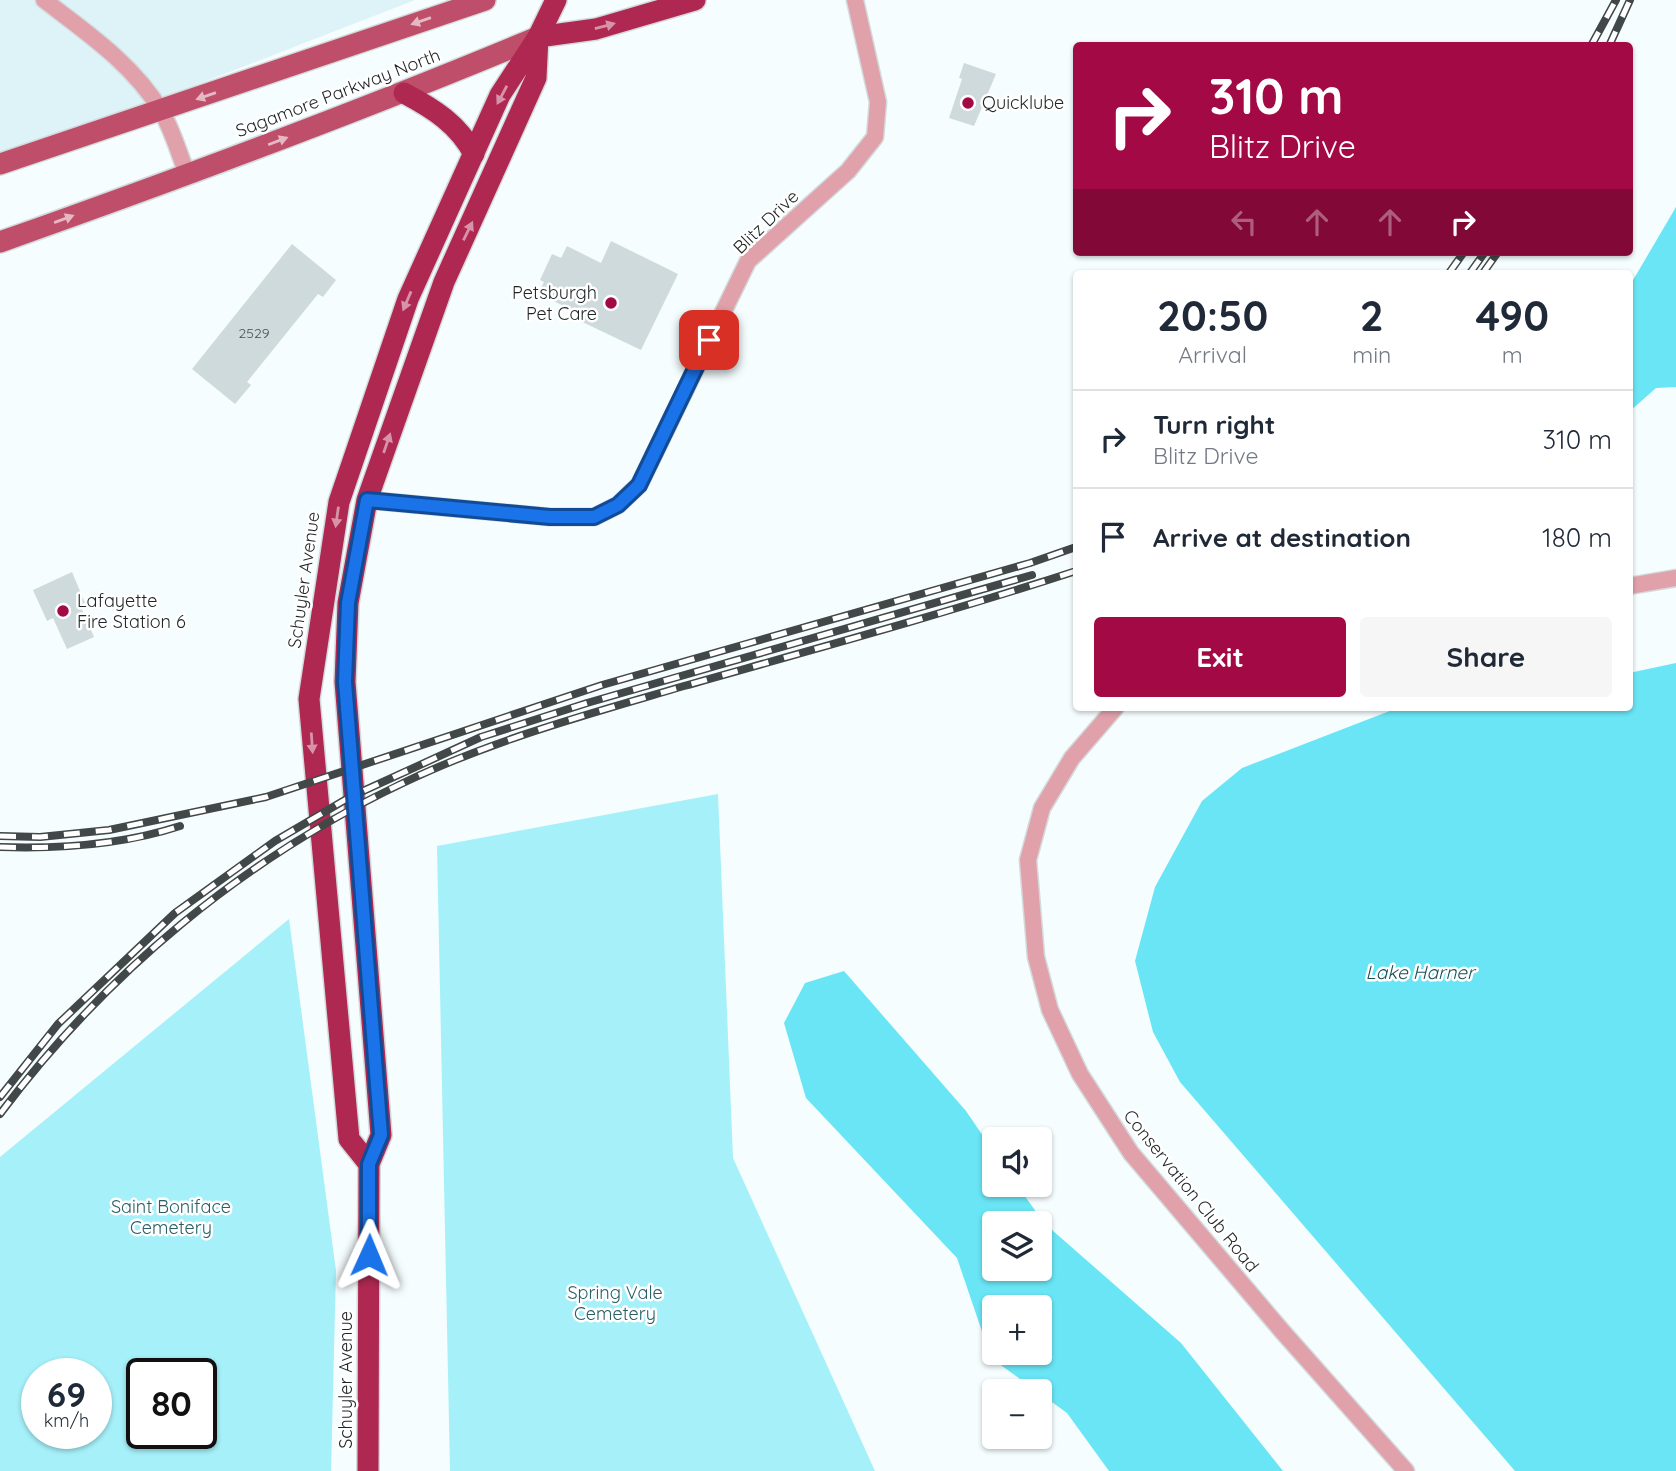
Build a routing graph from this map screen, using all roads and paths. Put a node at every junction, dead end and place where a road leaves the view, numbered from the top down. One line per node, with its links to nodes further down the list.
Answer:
1 (44, 0): 8 (street)
2 (485, 0): 8 (main road, one-way to 8)
3 (556, 0): 6 (highway, Schuyler Avenue)
4 (695, 0): 6 (highway, Sagamore Parkway North, one-way to 4)
5 (855, 0): 13 (street, Blitz Drive)
6 (538, 37): 7 (main road, Sagamore Parkway North); 9 (highway, Schuyler Avenue, one-way to 9); 13 (highway, Schuyler Avenue, one-way to 6)
7 (404, 93): 9 (highway); 11 (main road, Sagamore Parkway North, one-way to 7)
8 (162, 112): 10 (main road); 11 (street)
9 (474, 154): 17 (highway, Schuyler Avenue, one-way to 17)
10 (0, 164)
11 (188, 176): 12 (main road, Sagamore Parkway North, one-way to 11)
12 (0, 242)
13 (367, 500): 17 (highway, Schuyler Avenue)
14 (1676, 578): 15 (street)
15 (1633, 585)
16 (1113, 711): 19 (street, Conservation Club Road)
17 (369, 1164): 18 (highway, Schuyler Avenue)
18 (368, 1471)
19 (1406, 1471)

